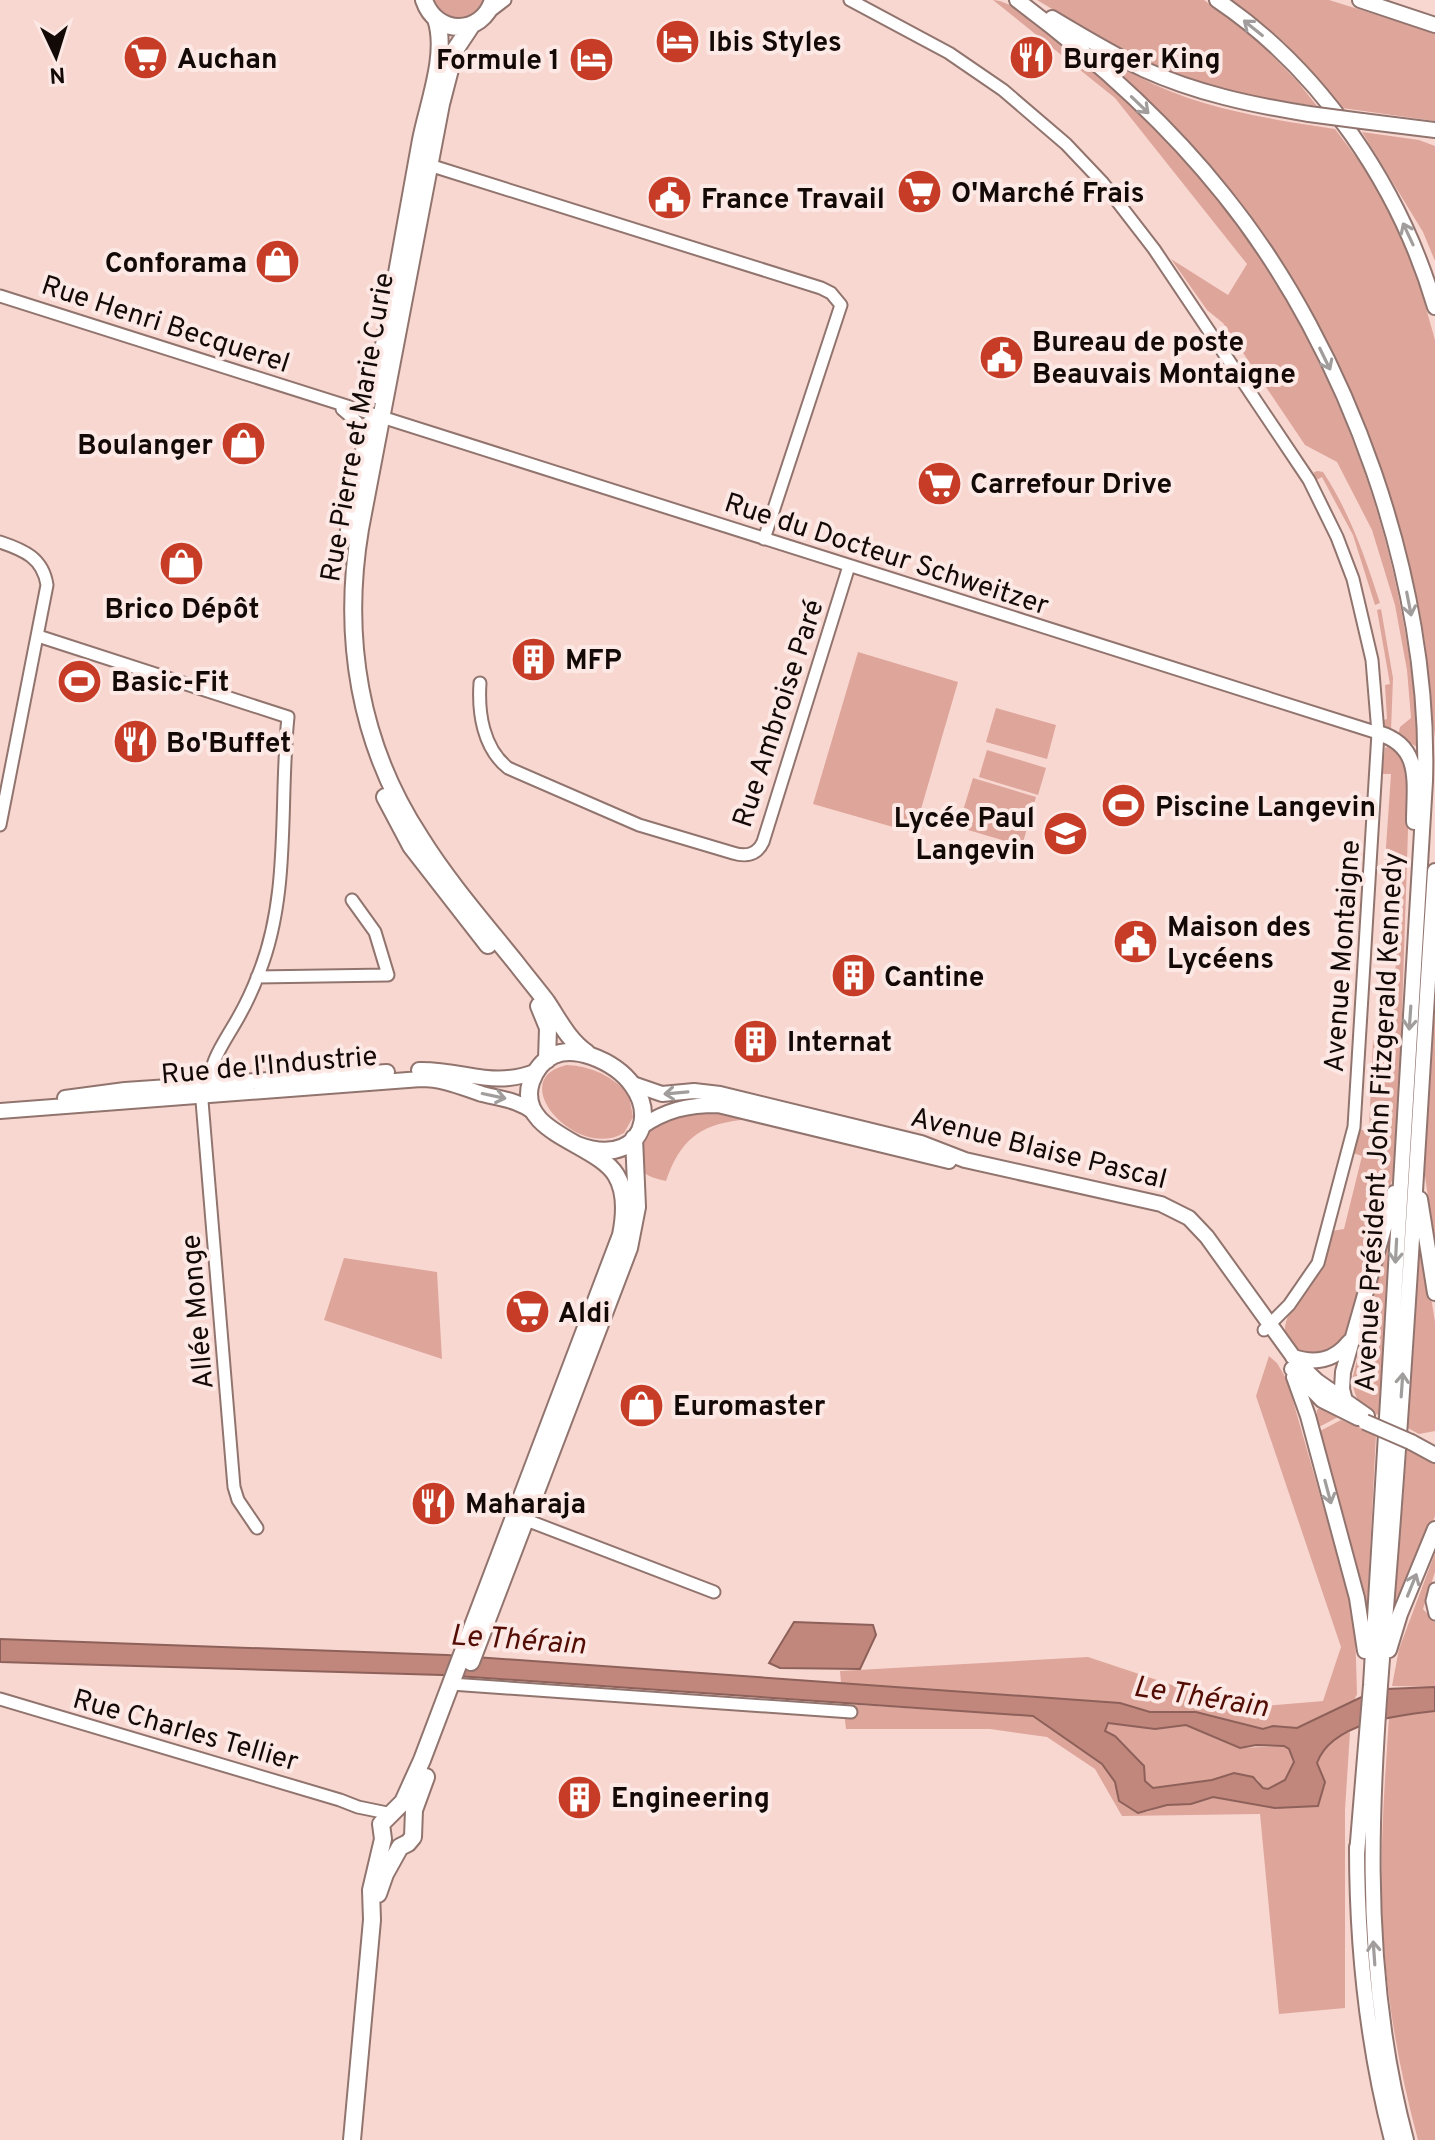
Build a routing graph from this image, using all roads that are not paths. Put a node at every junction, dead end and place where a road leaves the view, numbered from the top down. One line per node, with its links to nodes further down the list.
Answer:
1 (493, 0): 9 (main road, Rue Pierre et Marie Curie)
2 (505, 0): 9 (street)
3 (850, 0): 25 (street, Avenue Montaigne)
4 (1019, 0): 11 (main road, bridge); 31 (main road, Avenue Président John Fitzgerald Kennedy, one-way to 31)
5 (1217, 0): 16 (main road, one-way to 5)
6 (1360, 0): 10 (main road)
7 (424, 1): 8 (main road)
8 (436, 19): 9 (main road); 14 (main road, Rue Pierre et Marie Curie)
9 (478, 21): 14 (main road, Rue Pierre et Marie Curie)
10 (1435, 25)
11 (1403, 125): 12 (main road); 13 (street)
12 (1435, 130)
13 (1435, 139)
14 (423, 167): 18 (main road, Rue Pierre et Marie Curie); 20 (street)
15 (0, 296): 17 (street, Rue Henri Becquerel)
16 (1435, 307)
17 (317, 397): 18 (street, Rue Henri Becquerel); 19 (street, Rue Henri Becquerel)
18 (376, 416): 19 (main road, Rue Pierre et Marie Curie); 20 (street, Rue du Docteur Schweitzer); 33 (main road, Rue Pierre et Marie Curie)
19 (365, 445): 34 (main road, Rue Pierre et Marie Curie)
20 (764, 539): 22 (street, Rue du Docteur Schweitzer)
21 (0, 542): 23 (street)
22 (849, 566): 24 (street, Rue Ambroise Paré); 25 (street, Rue du Docteur Schweitzer)
23 (38, 636): 26 (street); 32 (street)
24 (480, 683)
25 (1378, 733): 31 (main road); 45 (street, Avenue Montaigne)
26 (2, 800): 27 (street)
27 (0, 825)
28 (1435, 871): 30 (main road, Avenue Président John Fitzgerald Kennedy)
29 (352, 900): 32 (street)
30 (1434, 904): 43 (main road, Avenue Président John Fitzgerald Kennedy)
31 (1415, 940): 42 (main road, Avenue Président John Fitzgerald Kennedy, one-way to 42)
32 (257, 977): 36 (street)
33 (596, 1058): 34 (main road, Avenue Blaise Pascal); 35 (main road, Avenue Blaise Pascal)
34 (542, 1065): 36 (main road, Rue de l'Industrie); 39 (main road)
35 (633, 1084): 40 (main road); 45 (main road, Avenue Blaise Pascal, one-way to 35)
36 (205, 1090): 37 (main road, Rue de l'Industrie); 38 (main road, Rue de l'Industrie); 39 (main road, Rue de l'Industrie, one-way to 39); 55 (street, Allée Monge)
37 (0, 1103)
38 (0, 1111)
39 (535, 1113): 41 (main road)
40 (638, 1132): 41 (main road, Avenue Blaise Pascal); 45 (main road, Avenue Blaise Pascal); 54 (main road)
41 (577, 1145): 54 (main road)
42 (1403, 1146): 46 (main road); 61 (main road, Avenue Président John Fitzgerald Kennedy, one-way to 61)
43 (1416, 1171): 44 (main road); 61 (main road, Avenue Président John Fitzgerald Kennedy, one-way to 43)
44 (1435, 1293)
45 (1267, 1328): 47 (main road, Avenue Blaise Pascal)
46 (1353, 1335): 47 (main road); 49 (main road)
47 (1290, 1359): 48 (main road, Avenue Blaise Pascal); 49 (main road, Avenue Blaise Pascal); 50 (main road)
48 (1319, 1398): 49 (main road); 50 (main road)
49 (1354, 1411): 51 (main road, Avenue Blaise Pascal, bridge)
50 (1308, 1416): 61 (main road, one-way to 61)
51 (1411, 1440): 52 (main road, Avenue Blaise Pascal); 53 (main road, Avenue Blaise Pascal)
52 (1435, 1443)
53 (1435, 1455)
54 (521, 1518): 58 (street); 60 (main road)
55 (257, 1528)
56 (1435, 1529): 61 (main road, one-way to 56)
57 (1435, 1589): 59 (street)
58 (714, 1592)
59 (1435, 1614)
60 (458, 1682): 63 (street); 66 (main road); 67 (main road)
61 (1372, 1687): 64 (main road, Avenue Président John Fitzgerald Kennedy)
62 (0, 1699): 65 (street, Rue Charles Tellier)
63 (851, 1712)
64 (1370, 1726): 72 (main road, Avenue Président John Fitzgerald Kennedy); 73 (main road, Avenue Président John Fitzgerald Kennedy, one-way to 64)
65 (358, 1807): 66 (street, Rue Charles Tellier); 68 (street)
66 (393, 1813): 67 (main road); 68 (main road)
67 (412, 1821): 69 (main road)
68 (382, 1837): 69 (main road); 70 (main road)
69 (400, 1847): 70 (main road)
70 (372, 1920): 71 (main road)
71 (352, 2140)
72 (1392, 2140)
73 (1406, 2140)

